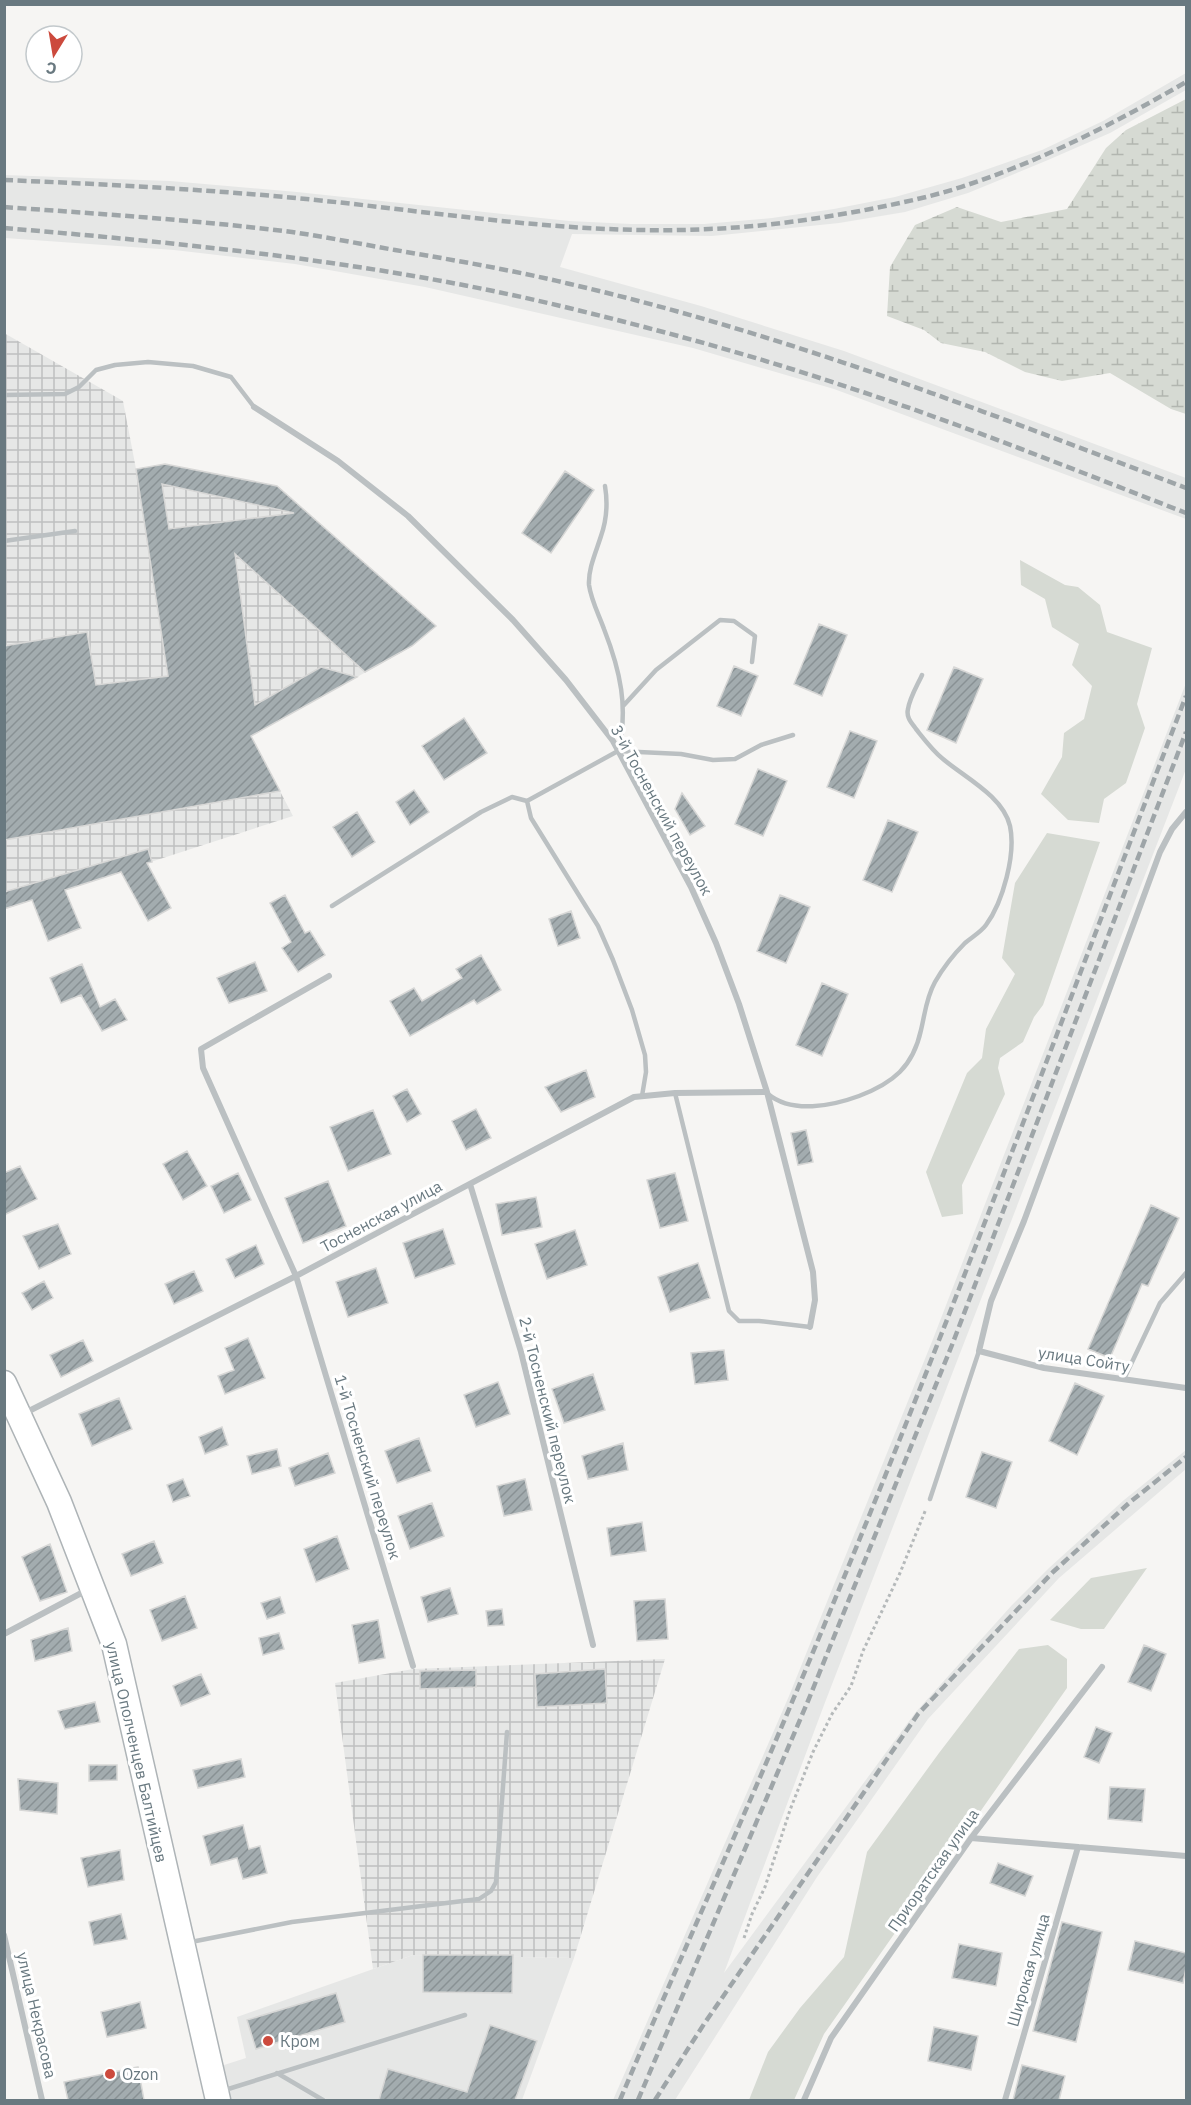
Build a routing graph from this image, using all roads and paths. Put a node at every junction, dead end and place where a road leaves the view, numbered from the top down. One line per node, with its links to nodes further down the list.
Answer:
1 (4, 395): 2 (lane)
2 (254, 407): 10 (street, 3-й Тосненский переулок)
3 (605, 486): 8 (lane)
4 (75, 531): 5 (lane)
5 (4, 541)
6 (752, 662): 8 (lane)
7 (922, 675): 15 (lane)
8 (624, 705): 10 (lane)
9 (793, 735): 10 (lane)
10 (618, 751): 11 (lane); 15 (street, 3-й Тосненский переулок)
11 (527, 801): 13 (lane); 17 (lane)
12 (1186, 812): 22 (street)
13 (332, 906)
14 (329, 975): 20 (street, 1-й Тосненский переулок)
15 (767, 1092): 16 (street, Тосненская улица); 21 (street, 3-й Тосненский переулок)
16 (675, 1093): 17 (street, Тосненская улица); 21 (lane)
17 (642, 1096): 18 (street, Тосненская улица)
18 (470, 1184): 20 (street, Тосненская улица); 30 (street, 2-й Тосненский переулок)
19 (1186, 1273): 23 (lane)
20 (296, 1276): 26 (street, Тосненская улица); 31 (street, 1-й Тосненский переулок)
21 (810, 1327)
22 (980, 1351): 23 (street, улица Сойту); 27 (lane)
23 (1124, 1379): 25 (street, улица Сойту)
24 (4, 1383): 26 (main road, улица Ополченцев Балтийцев)
25 (1186, 1388)
26 (20, 1416): 28 (main road, улица Ополченцев Балтийцев)
27 (930, 1499): 38 (path)
28 (92, 1588): 29 (street); 39 (main road, улица Ополченцев Балтийцев)
29 (4, 1634)
30 (593, 1645)
31 (413, 1666)
32 (1102, 1667): 34 (street, Приоратская улица)
33 (507, 1732): 39 (lane)
34 (971, 1838): 35 (street); 45 (street, Приоратская улица)
35 (1078, 1847): 36 (street); 46 (street, Широкая улица)
36 (1186, 1856)
37 (4, 1935): 43 (street, улица Некрасова)
38 (744, 1938)
39 (182, 1944): 42 (main road, улица Ополченцев Балтийцев)
40 (465, 2015): 41 (lane)
41 (276, 2073): 42 (lane); 44 (lane)
42 (217, 2097)
43 (42, 2100)
44 (323, 2100)
45 (804, 2100)
46 (1005, 2100)

